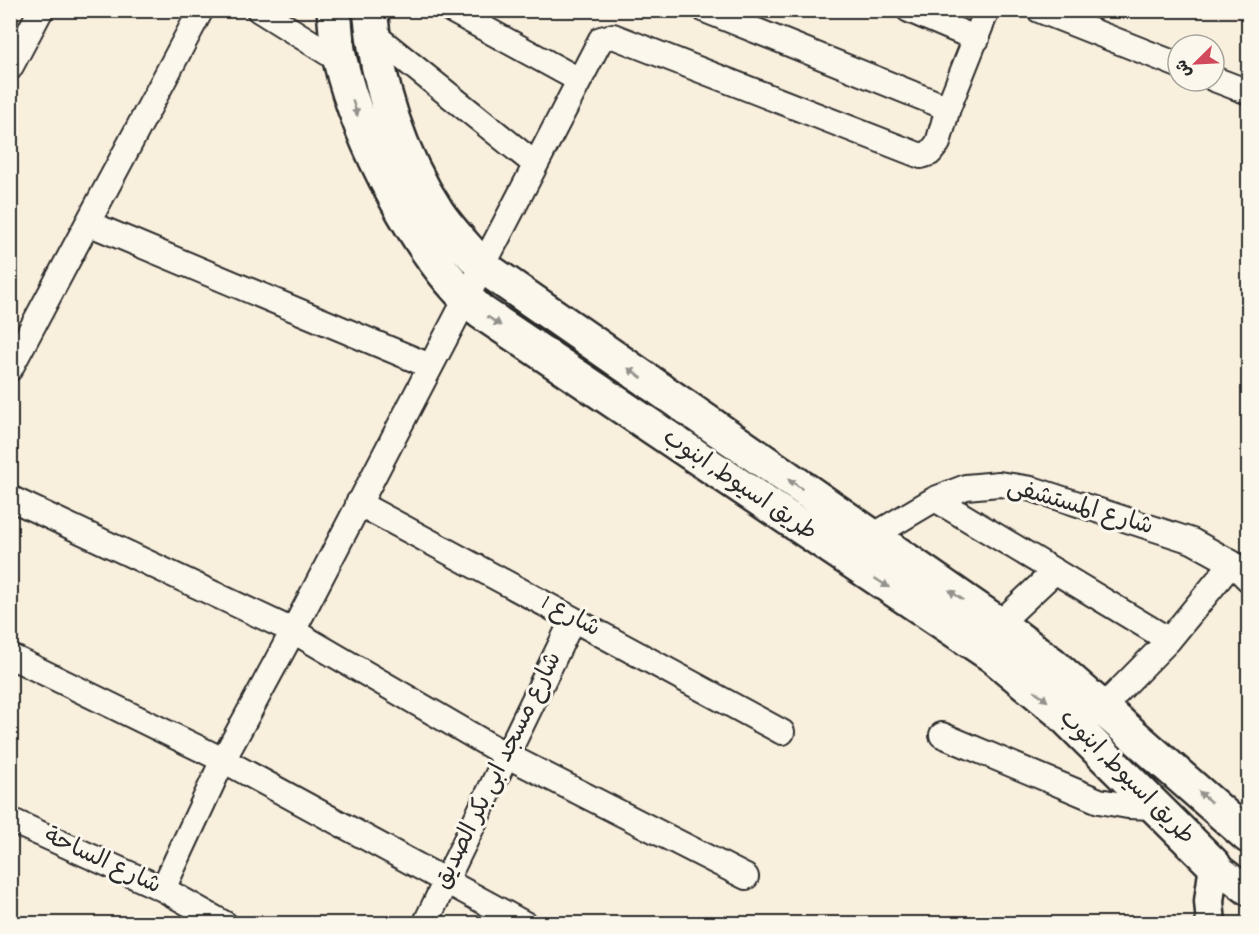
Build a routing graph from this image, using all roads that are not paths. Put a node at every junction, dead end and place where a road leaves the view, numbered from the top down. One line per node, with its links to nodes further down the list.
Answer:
1 (41, 10): 14 (street)
2 (201, 10): 20 (street)
3 (259, 10): 13 (street)
4 (334, 10): 13 (main road, طريق اسيوط, ابنوب)
5 (451, 10): 15 (street)
6 (705, 10): 18 (street)
7 (909, 10): 11 (street)
8 (987, 10): 11 (street)
9 (1040, 10): 12 (street)
10 (371, 22): 19 (street); 21 (main road, طريق اسيوط, ابنوب)
11 (977, 39): 18 (street)
12 (1166, 59)
13 (339, 60): 22 (main road, طريق اسيوط, ابنوب, one-way to 22)
14 (10, 68)
15 (579, 80): 18 (street); 19 (street)
16 (1226, 84): 17 (street)
17 (1248, 92)
18 (948, 108)
19 (536, 164): 21 (street)
20 (88, 223): 23 (street); 24 (street)
21 (482, 266): 22 (street); 28 (main road, طريق اسيوط, ابنوب, one-way to 21)
22 (465, 299): 23 (street); 28 (main road, طريق اسيوط, ابنوب, one-way to 28)
23 (430, 366): 27 (street)
24 (10, 369)
25 (10, 498): 33 (street)
26 (935, 499): 28 (street, شارع المستشفى); 29 (street); 30 (street, شارع المستشفى)
27 (358, 503): 31 (street, شارع 1); 33 (street)
28 (862, 550): 32 (main road, طريق اسيوط, ابنوب, one-way to 28); 41 (main road, طريق اسيوط, ابنوب, one-way to 41)
29 (1055, 571): 32 (street); 34 (street)
30 (1240, 571): 34 (street)
31 (573, 619): 37 (street, شارع 1); 39 (street, شارع مسجد ابى بكر الصديق)
32 (999, 624): 36 (main road, طريق اسيوط, ابنوب)
33 (293, 631): 39 (street); 40 (street)
34 (1169, 640): 36 (street)
35 (10, 656): 40 (street)
36 (1102, 708): 43 (main road, طريق اسيوط, ابنوب, one-way to 36)
37 (782, 732)
38 (942, 735): 41 (street)
39 (506, 755): 45 (street); 46 (street, شارع مسجد ابى بكر الصديق)
40 (222, 760): 46 (street); 47 (street)
41 (1154, 807): 44 (main road, طريق اسيوط, ابنوب)
42 (10, 820): 47 (street, شارع الساحة)
43 (1248, 836)
44 (1214, 865): 48 (street, طريق اسيوط, ابنوب); 52 (street)
45 (746, 876)
46 (447, 881): 50 (street, شارع مسجد ابى بكر الصديق); 51 (street)
47 (163, 889): 49 (street, شارع الساحة)
48 (1248, 891)
49 (225, 924)
50 (425, 924)
51 (525, 924)
52 (1211, 924)

